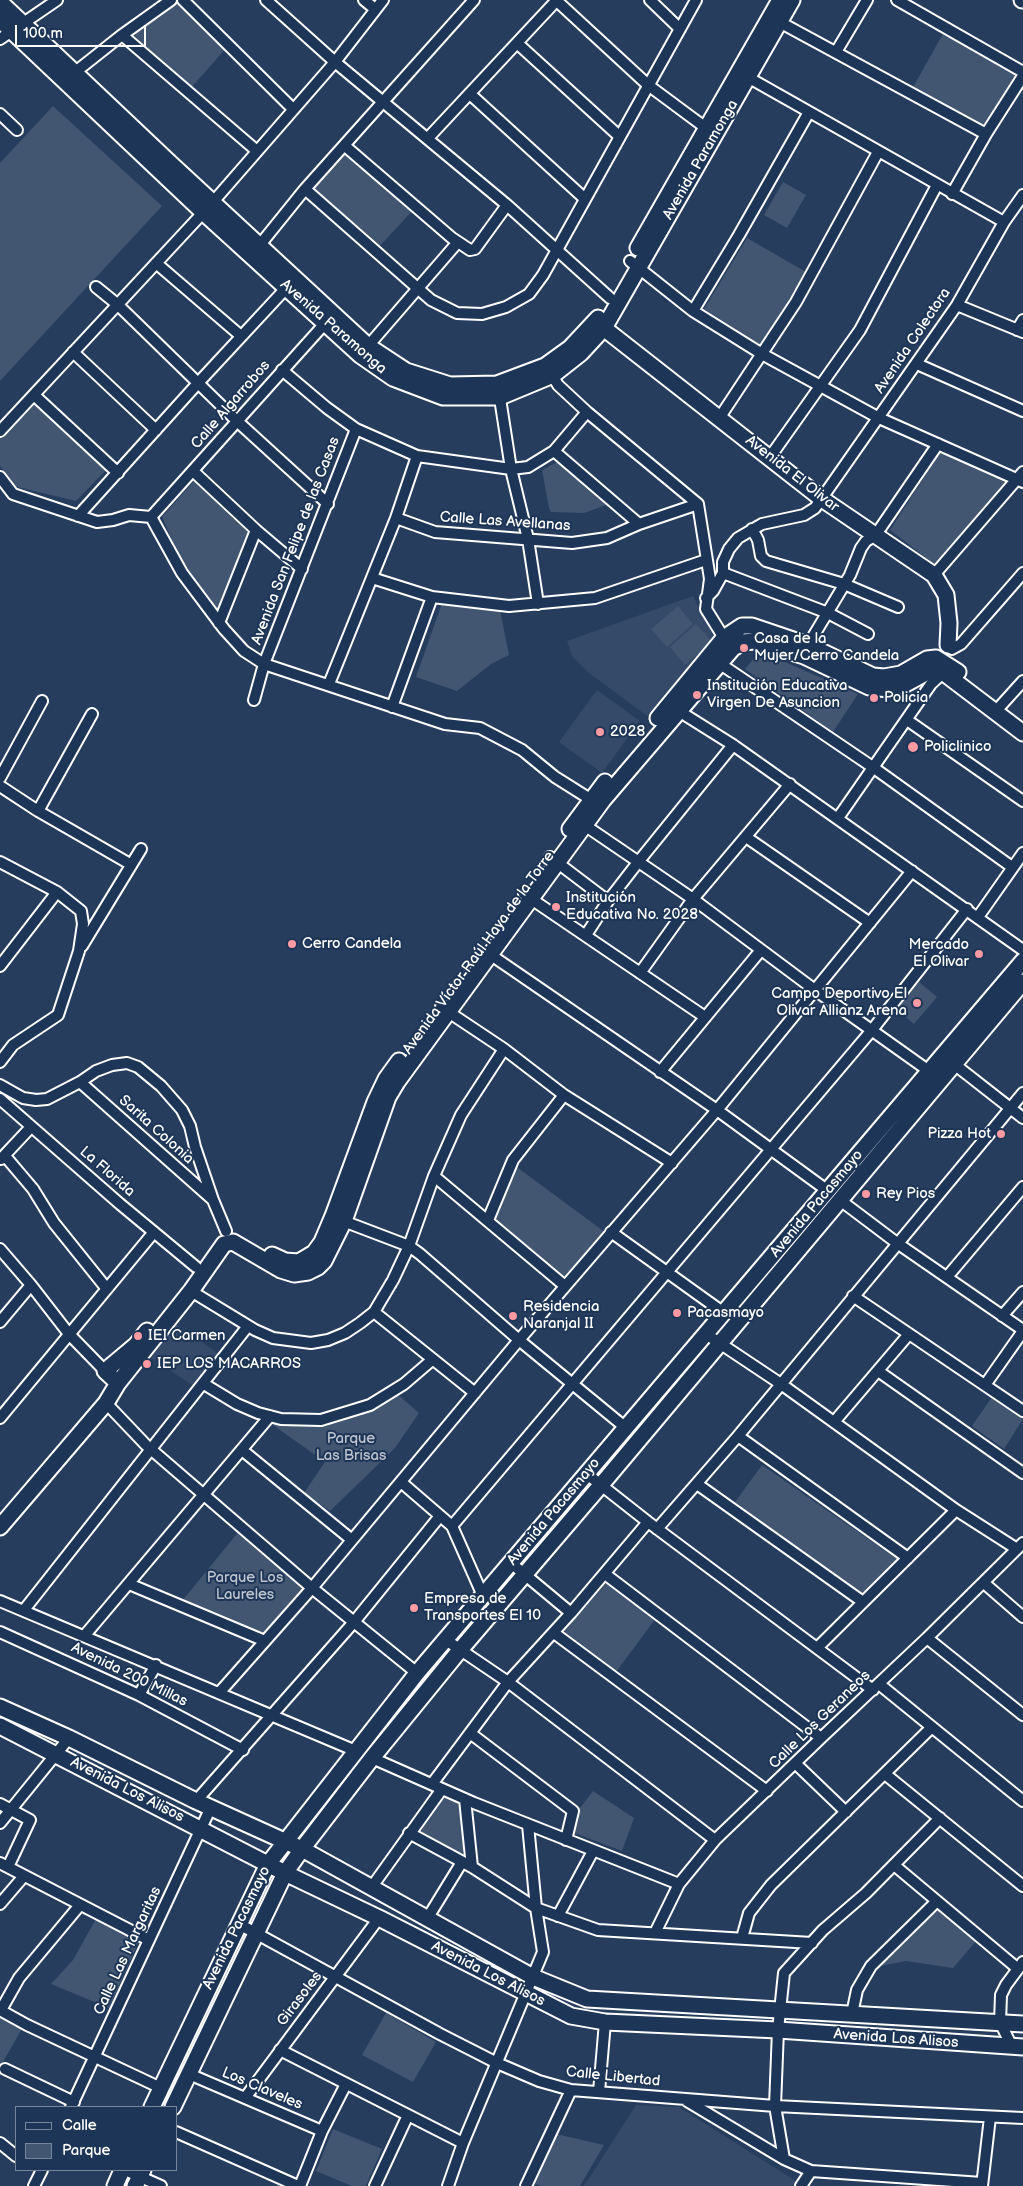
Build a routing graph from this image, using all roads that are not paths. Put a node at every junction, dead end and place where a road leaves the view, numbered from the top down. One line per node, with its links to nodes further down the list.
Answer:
1 (57, 0): 20 (street)
2 (171, 0): 21 (street)
3 (183, 0): 32 (street)
4 (266, 0): 24 (street)
5 (364, 0): 16 (street)
6 (383, 0): 16 (street)
7 (474, 0): 31 (street)
8 (557, 0): 22 (street); 29 (street)
9 (650, 0): 19 (street)
10 (696, 0): 19 (street)
11 (780, 0): 17 (street, Avenida Paramonga)
12 (792, 0): 17 (street, Avenida Paramonga)
13 (867, 0): 23 (street)
14 (896, 0): 25 (street)
15 (0, 2): 20 (street, Avenida Paramonga)
16 (375, 9): 24 (street)
17 (775, 19): 23 (street); 27 (street, Avenida Paramonga)
18 (0, 20): 20 (street, Avenida Paramonga)
19 (680, 28): 29 (street)
20 (12, 31): 26 (street, Avenida Paramonga); 49 (street, Avenida Paramonga)
21 (122, 35): 26 (street); 41 (street)
22 (517, 43): 30 (street); 38 (street)
23 (836, 52): 37 (street)
24 (335, 62): 31 (street); 32 (street)
25 (1023, 72)
26 (74, 73): 49 (street, Avenida Paramonga)
27 (744, 75): 33 (street); 36 (street, Avenida Paramonga)
28 (1023, 76): 37 (street)
29 (648, 85): 36 (street); 38 (street)
30 (470, 94): 39 (street); 47 (street)
31 (384, 101): 39 (street); 40 (street)
32 (293, 109): 41 (street)
33 (808, 112): 42 (street); 62 (street)
34 (0, 114): 35 (street)
35 (17, 130)
36 (711, 131): 55 (street, Avenida Paramonga)
37 (986, 134): 45 (street)
38 (619, 136): 47 (street)
39 (428, 138): 48 (street)
40 (344, 146): 44 (street); 51 (street)
41 (257, 151): 49 (street)
42 (878, 152): 43 (street); 70 (street)
43 (937, 185): 45 (street); 75 (street)
44 (305, 189): 52 (street); 58 (street)
45 (952, 194): 50 (street)
46 (1023, 195): 50 (street, Avenida Colectora)
47 (584, 198): 53 (street)
48 (507, 206): 51 (street); 53 (street)
49 (208, 207): 52 (street, Avenida Paramonga); 54 (street); 56 (street, Avenida Paramonga)
50 (1004, 222): 61 (street, Avenida Colectora)
51 (458, 242): 58 (street)
52 (259, 246): 56 (street, Avenida Paramonga)
53 (556, 248): 58 (street); 59 (street)
54 (156, 263): 60 (street); 67 (street)
55 (635, 263): 59 (street, Avenida Paramonga); 62 (street); 65 (street, Avenida Paramonga)
56 (291, 283): 63 (street, Avenida Paramonga); 67 (street)
57 (96, 287): 60 (street)
58 (418, 290): 68 (street)
59 (610, 298): 65 (street, Avenida Paramonga)
60 (117, 304): 69 (street); 74 (street)
61 (957, 305): 66 (street); 71 (street, Avenida Colectora)
62 (693, 311): 70 (street)
63 (330, 318): 68 (street, Avenida Paramonga); 72 (street, Calle Algarrobos); 76 (street, Avenida Paramonga)
64 (1023, 320): 66 (street)
65 (600, 325): 73 (street, Avenida Paramonga); 80 (street, Avenida El Olivar)
66 (1020, 331)
67 (241, 336): 74 (street)
68 (368, 346): 76 (street, Avenida Paramonga)
69 (73, 352): 77 (street); 84 (street)
70 (762, 354): 75 (street); 80 (street)
71 (917, 364): 78 (street); 81 (street, Avenida Colectora)
72 (282, 370): 82 (street, Calle Algarrobos); 83 (street)
73 (549, 370): 76 (street, Avenida Paramonga); 79 (street)
74 (199, 382): 82 (street); 84 (street)
75 (820, 386): 81 (street); 89 (street)
76 (499, 390): 90 (street)
77 (34, 395): 85 (street); 92 (street)
78 (1023, 411)
79 (587, 412): 87 (street); 97 (street)
80 (720, 417): 89 (street, Avenida El Olivar)
81 (879, 418): 86 (street); 95 (street, Avenida Colectora)
82 (238, 421): 91 (street, Calle Algarrobos); 96 (street)
83 (356, 429): 88 (street); 96 (street, Avenida San Felipe de las Casas)
84 (156, 430): 92 (street)
85 (0, 431)
86 (938, 444): 94 (street); 104 (street)
87 (554, 451): 90 (street); 101 (street)
88 (417, 456): 90 (street); 100 (street)
89 (770, 457): 95 (street, Avenida El Olivar)
90 (511, 469): 105 (street)
91 (193, 471): 99 (street, Calle Algarrobos); 102 (street)
92 (118, 474): 98 (street)
93 (0, 477): 98 (street)
94 (1021, 478): 110 (street)
95 (822, 499): 103 (street, Avenida Colectora); 104 (street, Avenida El Olivar)
96 (328, 504): 107 (street, Avenida San Felipe de las Casas)
97 (698, 504): 101 (street, Calle Las Avellanas); 106 (street)
98 (78, 516): 99 (street)
99 (152, 517): 118 (street)
100 (396, 518): 105 (street, Calle Las Avellanas); 111 (street)
101 (638, 524): 105 (street, Calle Las Avellanas)
102 (256, 530): 107 (street); 118 (street)
103 (752, 530): 108 (street, Avenida Colectora); 112 (street)
104 (875, 536): 110 (street, Avenida El Olivar); 112 (street)
105 (528, 539): 115 (street)
106 (706, 560): 114 (street); 115 (street)
107 (302, 569): 124 (street, Avenida San Felipe de las Casas)
108 (723, 573): 114 (street, Avenida Colectora); 117 (street)
109 (1023, 574): 122 (street)
110 (934, 575): 122 (street, Avenida El Olivar)
111 (372, 578): 113 (street); 126 (street)
112 (844, 584): 116 (street); 117 (street)
113 (432, 597): 115 (street); 129 (street)
114 (706, 598): 120 (street)
115 (538, 604)
116 (898, 607)
117 (828, 613): 119 (street); 121 (street)
118 (219, 624): 124 (street)
119 (868, 634)
120 (724, 638): 121 (street); 123 (street)
121 (808, 645): 122 (street)
122 (944, 658): 123 (street); 131 (street); 133 (street)
123 (714, 660): 130 (street); 137 (street)
124 (264, 664): 126 (street); 127 (street, Avenida San Felipe de las Casas)
125 (1023, 681): 131 (street)
126 (329, 684): 129 (street)
127 (254, 700)
128 (42, 701): 138 (street)
129 (392, 707): 141 (street)
130 (674, 708): 136 (street); 141 (street); 145 (street)
131 (998, 708): 134 (street); 135 (street)
132 (92, 714): 143 (street)
133 (907, 720): 137 (street); 142 (street)
134 (1023, 722)
135 (1023, 733)
136 (734, 745): 139 (street); 150 (street)
137 (874, 768): 144 (street); 153 (street)
138 (0, 778)
139 (790, 784): 144 (street); 146 (street)
140 (0, 786): 143 (street)
141 (590, 799): 145 (street)
142 (1023, 801)
143 (38, 811): 152 (street)
144 (838, 818): 154 (street)
145 (581, 823): 149 (street); 150 (street)
146 (746, 837): 157 (street); 161 (street)
147 (141, 849): 152 (street)
148 (1023, 853): 153 (street)
149 (554, 861): 156 (street); 158 (street)
150 (639, 861): 157 (street); 158 (street)
151 (0, 862): 155 (street)
152 (130, 864): 165 (street)
153 (1012, 867): 160 (street)
154 (912, 871): 159 (street); 161 (street)
155 (57, 892): 165 (street); 168 (street)
156 (528, 896): 162 (street); 166 (street); 172 (street, Avenida Víctor Raúl Haya de la Torre)
157 (693, 899): 163 (street); 169 (street)
158 (608, 901): 162 (street)
159 (967, 909): 160 (street); 174 (street)
160 (978, 917): 164 (street)
161 (870, 923): 171 (street)
162 (586, 935): 169 (street)
163 (761, 950): 171 (street); 173 (street)
164 (1023, 950)
165 (79, 951): 176 (street)
166 (491, 955): 172 (street); 179 (street)
167 (1023, 961): 178 (street, Avenida Pacasmayo)
168 (0, 966)
169 (640, 973): 173 (street)
170 (1023, 982): 177 (street, Avenida Pacasmayo)
171 (815, 990): 174 (street); 186 (street)
172 (445, 1010): 175 (street); 196 (street, Avenida Víctor Raúl Haya de la Torre)
173 (705, 1017): 179 (street)
174 (872, 1030): 178 (street); 189 (street)
175 (504, 1049): 183 (street); 192 (street)
176 (0, 1062)
177 (954, 1064): 185 (street); 194 (street, Avenida Pacasmayo)
178 (929, 1071): 194 (street, Avenida Pacasmayo)
179 (660, 1072): 186 (street)
180 (80, 1082): 181 (street); 195 (street, Sarita Colonia); 195 (street)
181 (0, 1085)
182 (1023, 1093): 185 (street)
183 (564, 1095): 191 (street); 197 (street)
184 (0, 1099): 188 (street, La Florida)
185 (1010, 1109): 187 (street); 201 (street)
186 (717, 1110): 189 (street); 191 (street)
187 (1023, 1118)
188 (31, 1127): 190 (street); 199 (street, La Florida)
189 (772, 1149): 194 (street); 205 (street)
190 (3, 1158): 209 (street)
191 (672, 1163): 200 (street)
192 (434, 1176): 197 (street); 202 (street)
193 (1023, 1187): 206 (street)
194 (834, 1195): 201 (street); 214 (street, Avenida Pacasmayo); 223 (street, Avenida Pacasmayo)
195 (213, 1200): 198 (street)
196 (339, 1219): 198 (street, Avenida Víctor Raúl Haya de la Torre); 202 (street); 210 (street, Avenida Víctor Raúl Haya de la Torre)
197 (488, 1220): 208 (street)
198 (226, 1231): 204 (street)
199 (154, 1232): 204 (street, La Florida); 209 (street)
200 (611, 1232): 205 (street); 208 (street)
201 (896, 1243): 206 (street); 212 (street)
202 (408, 1246): 213 (street); 222 (street)
203 (0, 1249): 207 (street)
204 (196, 1267): 225 (street)
205 (668, 1272): 214 (street); 230 (street)
206 (947, 1277): 215 (street)
207 (31, 1285): 216 (street); 219 (street)
208 (565, 1286): 222 (street)
209 (107, 1288): 219 (street)
210 (191, 1291): 217 (street); 227 (street, Avenida Víctor Raúl Haya de la Torre)
211 (1023, 1292): 215 (street)
212 (853, 1296): 221 (street); 229 (street)
213 (374, 1312): 217 (street); 224 (street)
214 (724, 1313): 220 (street, Avenida Pacasmayo)
215 (1002, 1316): 218 (street)
216 (0, 1322)
217 (248, 1326): 228 (street)
218 (1023, 1330): 231 (street)
219 (69, 1334): 225 (street); 236 (street)
220 (706, 1334): 223 (street); 238 (street, Avenida Pacasmayo)
221 (909, 1334): 226 (street); 231 (street)
222 (519, 1340): 230 (street); 232 (street)
223 (720, 1343): 229 (street); 246 (street, Avenida Pacasmayo)
224 (432, 1360): 232 (street); 235 (street)
225 (105, 1370): 227 (street)
226 (878, 1370): 237 (street); 242 (street)
227 (118, 1383): 233 (street, Avenida Víctor Raúl Haya de la Torre)
228 (204, 1384): 235 (street); 240 (street)
229 (781, 1384): 237 (street); 239 (street)
230 (572, 1385): 238 (street); 251 (street)
231 (985, 1385): 234 (street)
232 (475, 1393): 244 (street)
233 (106, 1403): 240 (street); 252 (street, Avenida Víctor Raúl Haya de la Torre)
234 (1023, 1411)
235 (270, 1416): 241 (street)
236 (0, 1418)
237 (834, 1422): 248 (street)
238 (626, 1428): 243 (street, Avenida Pacasmayo)
239 (738, 1436): 245 (street); 256 (street)
240 (152, 1448): 247 (street); 266 (street)
241 (242, 1450): 247 (street); 254 (street)
242 (1023, 1473)
243 (587, 1474): 246 (street); 257 (street, Avenida Pacasmayo)
244 (401, 1482): 249 (street); 254 (street)
245 (697, 1484): 253 (street); 265 (street)
246 (601, 1486): 250 (street); 258 (street, Avenida Pacasmayo)
247 (204, 1494): 261 (street); 262 (street)
248 (956, 1510): 255 (street); 256 (street)
249 (440, 1516): 251 (street); 269 (street)
250 (648, 1522): 253 (street); 259 (street)
251 (452, 1526): 263 (street)
252 (0, 1527)
253 (657, 1529): 276 (street)
254 (352, 1540): 262 (street)
255 (1020, 1546): 260 (street, Calle Los Geraneos)
256 (908, 1558): 265 (street)
257 (511, 1563): 258 (street); 263 (street, Avenida Pacasmayo)
258 (525, 1574): 267 (street); 277 (street, Avenida Pacasmayo)
259 (605, 1574): 267 (street); 291 (street)
260 (984, 1583): 268 (street); 273 (street, Calle Los Geraneos)
261 (129, 1584): 272 (street); 275 (street)
262 (312, 1588): 269 (street); 275 (street)
263 (483, 1596): 274 (street, Avenida Pacasmayo)
264 (0, 1601): 266 (street)
265 (864, 1602): 276 (street)
266 (24, 1610): 272 (street)
267 (571, 1613): 271 (street)
268 (1023, 1617)
269 (354, 1622): 279 (street); 285 (street)
270 (0, 1632): 283 (street, Avenida 200 Millas)
271 (554, 1633): 280 (street); 300 (street)
272 (85, 1635): 278 (street)
273 (927, 1638): 281 (street, Calle Los Geraneos); 286 (street)
274 (446, 1640): 277 (street); 279 (street, Avenida Pacasmayo)
275 (265, 1641): 282 (street)
276 (817, 1648): 281 (street)
277 (460, 1650): 280 (street); 295 (street, Avenida Pacasmayo)
278 (156, 1665): 282 (street); 283 (street)
279 (417, 1673): 293 (street, Avenida Pacasmayo)
280 (508, 1682): 289 (street); 314 (street)
281 (876, 1687): 288 (street); 291 (street, Calle Los Geraneos)
282 (219, 1693): 285 (street)
283 (139, 1696): 292 (street, Avenida 200 Millas)
284 (0, 1707): 290 (street, Avenida Los Alisos)
285 (273, 1715): 292 (street); 293 (street)
286 (1023, 1715)
287 (0, 1726): 294 (street, Avenida Los Alisos)
288 (932, 1728): 297 (street); 303 (street)
289 (470, 1733): 298 (street); 313 (street)
290 (69, 1738): 294 (street); 302 (street, Avenida Los Alisos)
291 (821, 1738): 296 (street, Calle Los Geraneos)
292 (243, 1750): 302 (street)
293 (356, 1751): 315 (street, Avenida Pacasmayo)
294 (56, 1754): 306 (street); 311 (street, Avenida Los Alisos)
295 (372, 1758): 298 (street); 316 (street, Avenida Pacasmayo)
296 (795, 1763): 300 (street, Calle Los Geraneos); 307 (street)
297 (885, 1774): 307 (street); 308 (street)
298 (432, 1784): 299 (street)
299 (442, 1789): 301 (street); 312 (street)
300 (767, 1791): 314 (street, Calle Los Geraneos)
301 (466, 1799): 310 (street); 322 (street)
302 (196, 1801): 305 (street, Avenida Los Alisos)
303 (1023, 1801)
304 (0, 1804): 306 (street)
305 (210, 1807): 311 (street, Calle Las Margaritas); 315 (street, Avenida Los Alisos)
306 (12, 1810): 309 (street); 320 (street)
307 (846, 1812): 338 (street)
308 (940, 1818): 321 (street); 326 (street)
309 (0, 1823)
310 (528, 1825): 313 (street); 331 (street)
311 (201, 1828): 319 (street, Avenida Los Alisos); 339 (street, Calle Las Margaritas)
312 (409, 1833): 318 (street); 327 (street)
313 (566, 1840): 317 (street)
314 (715, 1840): 325 (street, Calle Los Geraneos)
315 (286, 1841): 316 (street, Avenida Los Alisos); 319 (street, Avenida Pacasmayo)
316 (302, 1849): 323 (street, Avenida Pacasmayo); 327 (street, Avenida Los Alisos)
317 (593, 1851): 325 (street); 332 (street)
318 (462, 1862): 322 (street); 334 (street)
319 (268, 1864): 323 (street, Avenida Los Alisos); 335 (street, Avenida Pacasmayo)
320 (4, 1865): 324 (street)
321 (894, 1865): 328 (street); 340 (street)
322 (472, 1867): 331 (street)
323 (285, 1873): 333 (street, Avenida Los Alisos); 336 (street, Avenida Pacasmayo)
324 (24, 1876): 329 (street); 330 (street)
325 (679, 1884): 337 (street, Calle Los Geraneos)
326 (1023, 1886)
327 (371, 1888): 334 (street, Avenida Los Alisos)
328 (937, 1901): 341 (street); 347 (street)
329 (0, 1904)
330 (80, 1905): 339 (street); 345 (street)
331 (536, 1908): 332 (street); 343 (street)
332 (558, 1916): 337 (street)
333 (379, 1918): 342 (street, Girasoles); 344 (street, Avenida Los Alisos)
334 (427, 1919): 343 (street, Avenida Los Alisos)
335 (239, 1924): 336 (street, Calle Libertad); 359 (street, Avenida Pacasmayo)
336 (257, 1932): 342 (street, Calle Libertad); 357 (street, Avenida Pacasmayo)
337 (655, 1933): 338 (street)
338 (742, 1938): 340 (street)
339 (149, 1940): 354 (street, Calle Las Margaritas)
340 (812, 1943): 346 (street)
341 (1020, 1965): 349 (street)
342 (336, 1976): 353 (street, Girasoles); 355 (street, Calle Libertad)
343 (532, 1977): 344 (street); 346 (street, Avenida Los Alisos)
344 (526, 1993): 348 (street, Avenida Los Alisos); 355 (street)
345 (0, 2010): 354 (street)
346 (779, 2011): 347 (street, Avenida Los Alisos); 351 (street)
347 (852, 2014): 349 (street, Avenida Los Alisos)
348 (605, 2022): 351 (street, Avenida Los Alisos); 361 (street)
349 (1000, 2022): 350 (street, Avenida Los Alisos); 352 (street)
350 (1023, 2024)
351 (778, 2030): 352 (street, Avenida Los Alisos); 367 (street)
352 (1017, 2047)
353 (280, 2050): 358 (street); 362 (street, Girasoles)
354 (96, 2057): 359 (street); 364 (street, Calle Las Margaritas)
355 (497, 2063): 360 (street, Calle Libertad); 374 (street)
356 (5, 2069): 364 (street)
357 (189, 2074): 362 (street, Los Claveles); 366 (street, Avenida Pacasmayo)
358 (346, 2084): 368 (street); 371 (street)
359 (161, 2088): 365 (street, Avenida Pacasmayo)
360 (570, 2090): 361 (street, Calle Libertad); 390 (street)
361 (599, 2092): 363 (street, Calle Libertad)
362 (245, 2098): 371 (street, Los Claveles)
363 (684, 2099): 367 (street, Calle Libertad); 376 (street)
364 (72, 2105)
365 (152, 2106)
366 (173, 2106)
367 (775, 2106): 369 (street, Calle Libertad); 376 (street)
368 (408, 2115): 374 (street); 388 (street)
369 (990, 2117): 370 (street, Calle Libertad); 383 (street)
370 (1023, 2118)
371 (322, 2131): 387 (street)
372 (178, 2133): 387 (street)
373 (0, 2143): 375 (street)
374 (463, 2143): 389 (street)
375 (15, 2155)
376 (784, 2159): 380 (street)
377 (38, 2171): 384 (street)
378 (122, 2171): 385 (street)
379 (125, 2171): 382 (street)
380 (810, 2171): 381 (street); 391 (street)
381 (874, 2175): 383 (street); 392 (street)
382 (140, 2177): 386 (street)
383 (982, 2185)
384 (34, 2186)
385 (114, 2186)
386 (161, 2186)
387 (299, 2186)
388 (375, 2186)
389 (448, 2186)
390 (526, 2186)
391 (801, 2186)
392 (869, 2186)

